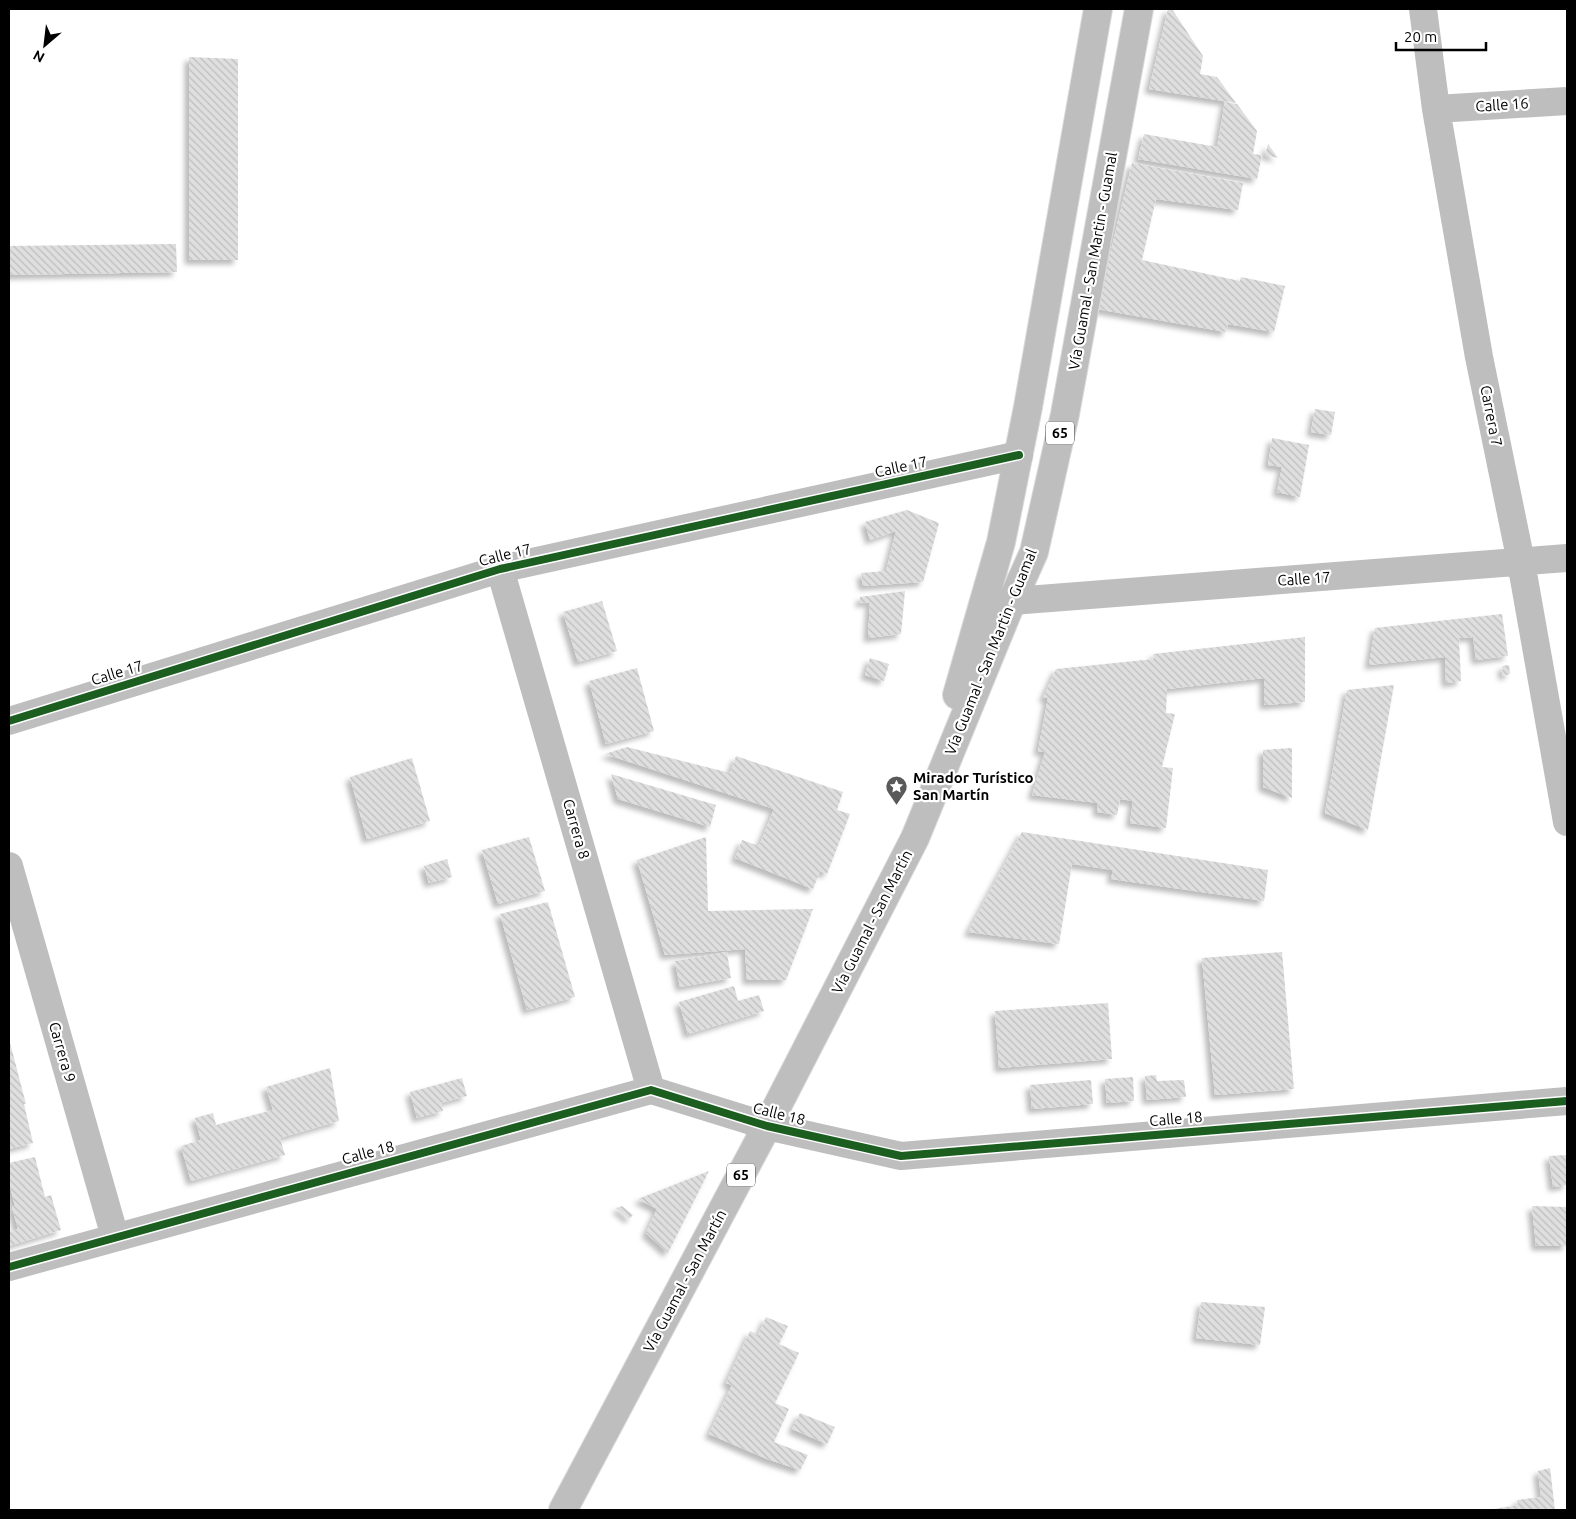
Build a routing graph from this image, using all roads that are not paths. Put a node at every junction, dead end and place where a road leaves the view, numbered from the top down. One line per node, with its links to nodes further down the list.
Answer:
1 (1098, 9): 6 (street, Vía Guamal - San Martin - Guamal / 65)
2 (1139, 9): 10 (street, Vía Guamal - San Martin - Guamal / 65)
3 (1423, 9): 5 (street, Carrera 7)
4 (1567, 101): 5 (street, Calle 16)
5 (1436, 109): 8 (street, Carrera 7)
6 (1019, 455): 9 (street, Calle 17); 13 (street, Vía Guamal - San Martin - Guamal / 65)
7 (1567, 558): 8 (street, Calle 17)
8 (1521, 562): 10 (street, Calle 17); 12 (street, Carrera 7)
9 (500, 569): 11 (street, Calle 17); 15 (street, Carrera 8)
10 (1012, 602): 13 (street, Vía Guamal - San Martin - Guamal / 65)
11 (9, 721)
12 (1567, 822)
13 (915, 838): 17 (street, Vía Guamal - San Martín / 65)
14 (9, 866): 18 (street, Carrera 9)
15 (651, 1090): 17 (street, Calle 18); 18 (street, Calle 18)
16 (1567, 1101): 17 (street, Calle 18)
17 (767, 1126): 20 (street, Vía Guamal - San Martín / 65)
18 (115, 1237): 19 (street, Calle 18)
19 (9, 1266)
20 (563, 1510)

